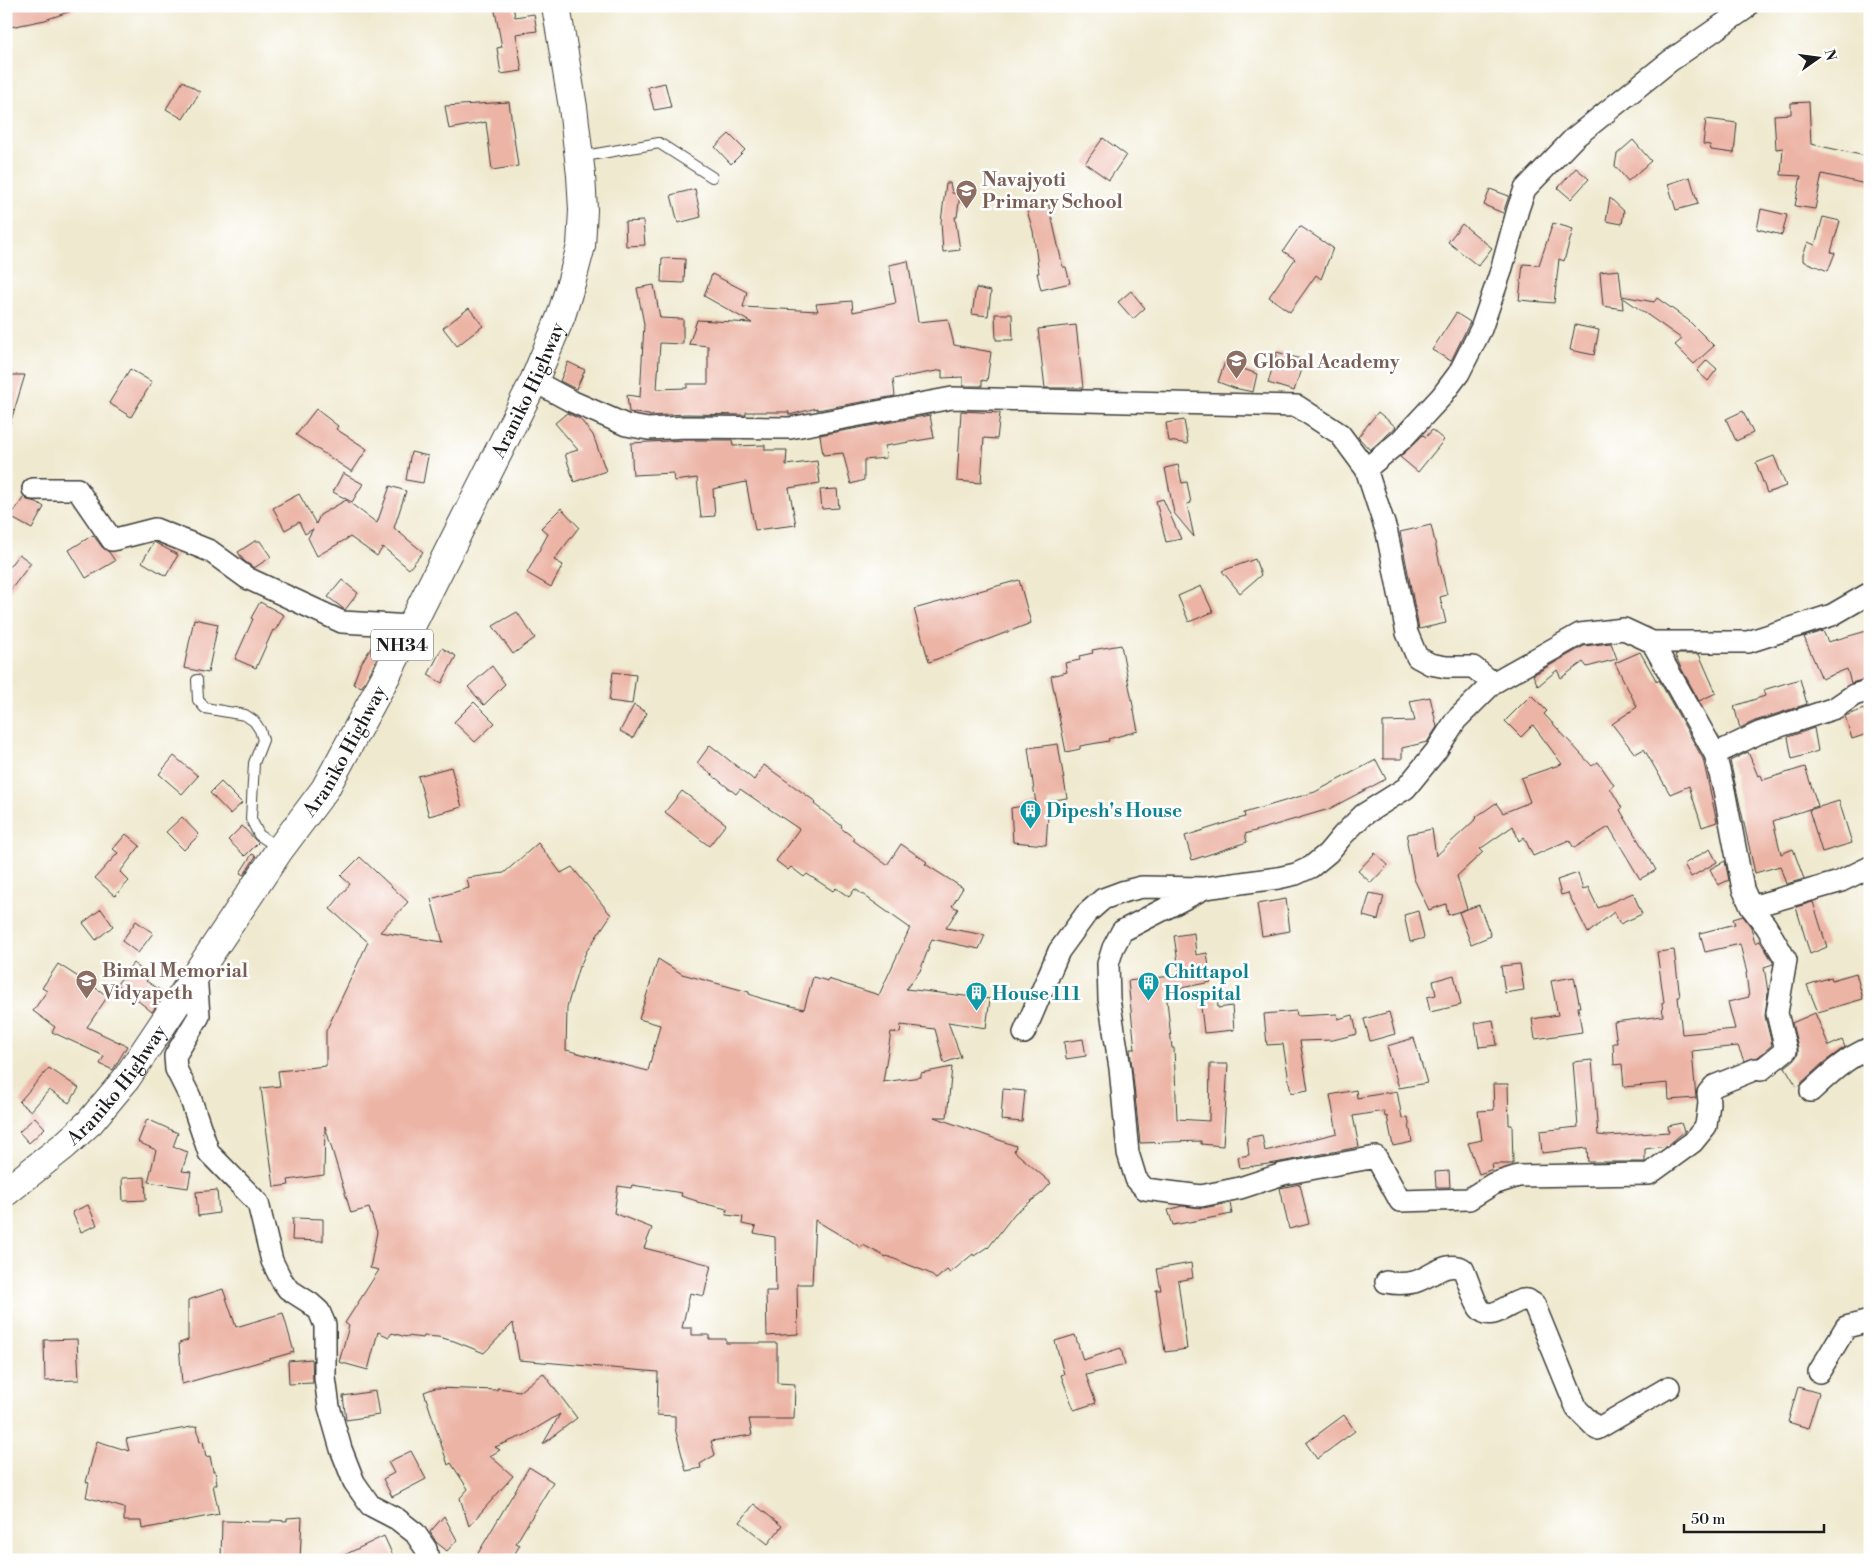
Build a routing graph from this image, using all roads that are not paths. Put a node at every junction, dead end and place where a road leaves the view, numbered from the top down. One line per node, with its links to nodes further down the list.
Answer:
1 (556, 6): 3 (highway, Araniko Highway / NH34)
2 (1747, 6): 6 (street)
3 (579, 157): 4 (lane); 5 (highway, Araniko Highway / NH34)
4 (712, 177)
5 (534, 380): 6 (street); 9 (highway, Araniko Highway / NH34)
6 (1366, 469): 12 (street)
7 (34, 489): 9 (street)
8 (1870, 593): 10 (street)
9 (411, 626): 15 (highway, Araniko Highway / NH34)
10 (1652, 642): 12 (street); 14 (street)
11 (197, 680): 15 (lane)
12 (1494, 683): 17 (street)
13 (1870, 690): 14 (street)
14 (1715, 754): 18 (street)
15 (280, 849): 19 (highway, Araniko Highway / NH34)
16 (1870, 867): 18 (street)
17 (1205, 888): 18 (street); 20 (street)
18 (1751, 907)
19 (196, 973): 23 (highway, Araniko Highway / NH34); 28 (street)
20 (1024, 1033)
21 (1870, 1048): 22 (street)
22 (1810, 1091)
23 (6, 1192)
24 (1386, 1282): 27 (street)
25 (1870, 1322): 26 (street)
26 (1819, 1372)
27 (1669, 1387)
28 (428, 1560)

